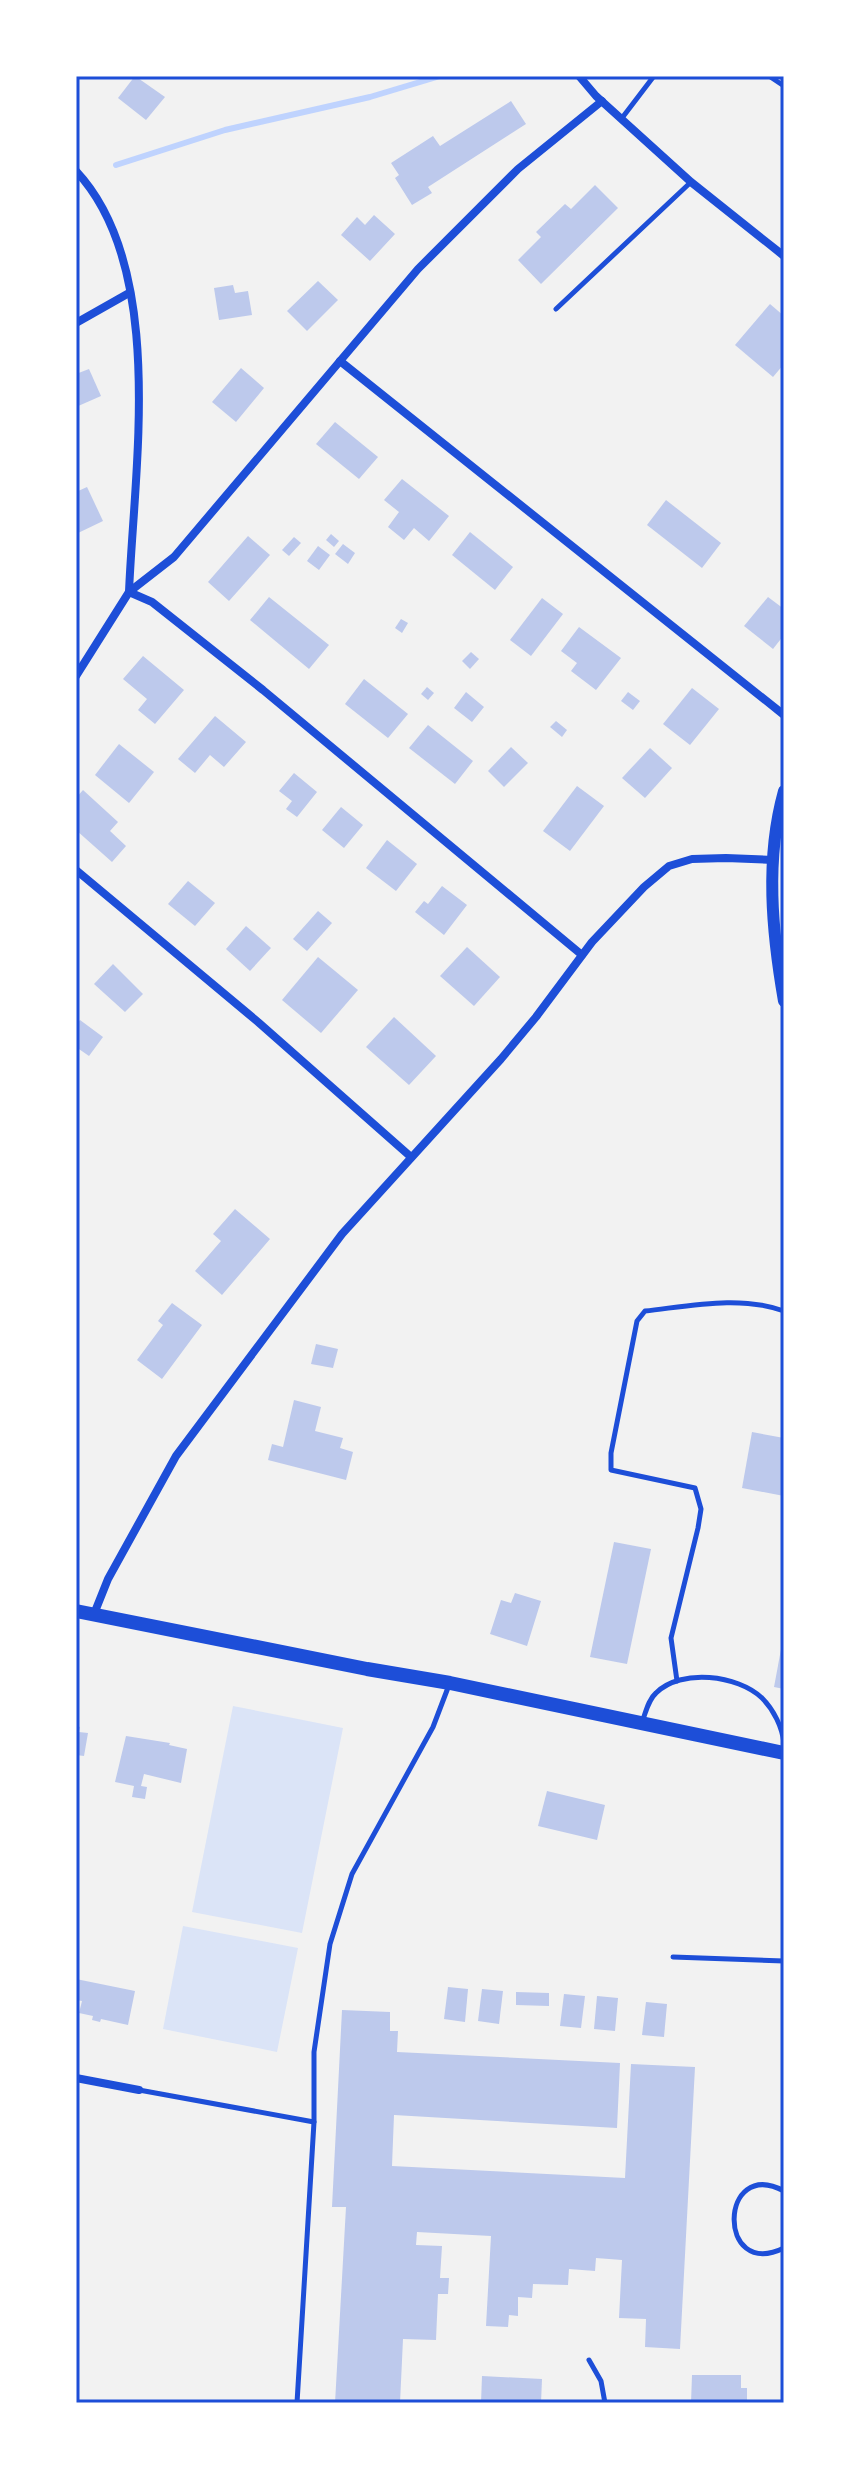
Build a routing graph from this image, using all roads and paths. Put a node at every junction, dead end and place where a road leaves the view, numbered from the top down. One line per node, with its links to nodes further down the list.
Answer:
1 (579, 76): 5 (street)
2 (654, 76): 6 (lane)
3 (769, 76): 4 (lane)
4 (784, 86)
5 (602, 101): 6 (street); 13 (street)
6 (622, 118): 8 (street)
7 (76, 171): 10 (street)
8 (691, 182): 9 (street); 11 (lane)
9 (784, 256)
10 (129, 293): 12 (street); 14 (street)
11 (556, 309)
12 (76, 323)
13 (340, 361): 14 (street); 16 (street)
14 (129, 592): 15 (street); 20 (street)
15 (76, 676)
16 (784, 715)
17 (784, 791): 18 (street)
18 (773, 860): 20 (street); 21 (street)
19 (76, 870): 22 (street)
20 (582, 955): 22 (street)
21 (784, 1001)
22 (411, 1157): 25 (street)
23 (784, 1311): 26 (lane)
24 (76, 1611): 25 (main road)
25 (94, 1614): 27 (main road)
26 (677, 1681): 28 (lane); 29 (lane)
27 (450, 1683): 28 (main road); 35 (lane)
28 (641, 1723): 30 (main road)
29 (784, 1743)
30 (784, 1753)
31 (673, 1957): 32 (lane)
32 (784, 1961)
33 (76, 2078): 34 (street)
34 (139, 2090): 35 (lane)
35 (314, 2122): 39 (lane)
36 (784, 2191): 37 (lane)
37 (784, 2248)
38 (589, 2360): 40 (lane)
39 (297, 2403)
40 (605, 2403)

